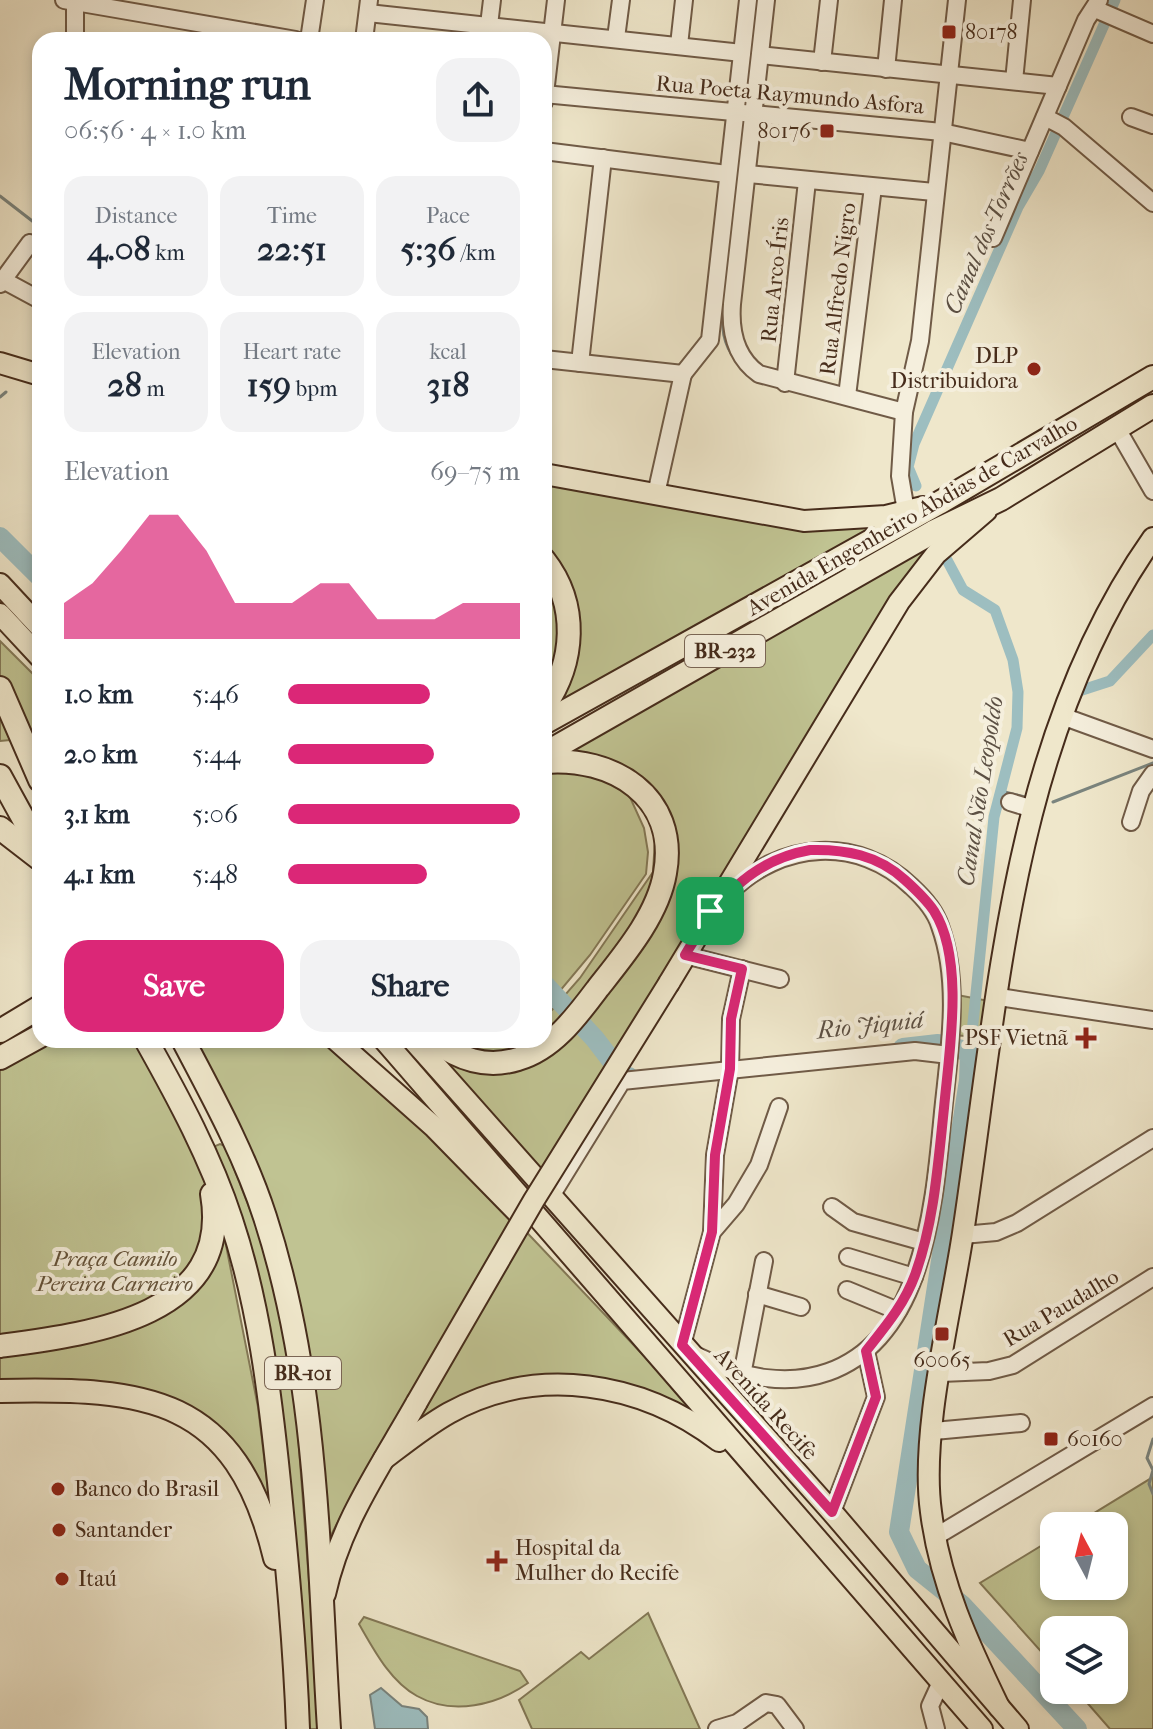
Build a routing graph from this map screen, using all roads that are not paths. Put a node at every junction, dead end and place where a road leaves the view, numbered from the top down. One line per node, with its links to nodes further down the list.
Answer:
1 (315, 0): 21 (street)
2 (430, 0): 16 (street)
3 (492, 0): 17 (street)
4 (556, 0): 18 (street)
5 (621, 0): 24 (street)
6 (684, 0): 25 (street)
7 (748, 0): 26 (street)
8 (766, 0): 27 (street)
9 (829, 0): 28 (street)
10 (893, 0): 29 (street)
11 (957, 0): 30 (street)
12 (1022, 0): 31 (street)
13 (71, 1): 19 (street); 20 (street)
14 (368, 6): 16 (street); 22 (street)
15 (1098, 10): 23 (street); 32 (street)
16 (428, 19): 17 (street)
17 (489, 25): 18 (street)
18 (552, 31): 24 (street)
19 (74, 32)
20 (202, 32)
21 (310, 32)
22 (365, 32)
23 (1152, 32)
24 (616, 38): 25 (street)
25 (679, 45): 26 (street)
26 (742, 53): 34 (street)
27 (760, 55): 28 (street); 35 (street)
28 (822, 62): 29 (street)
29 (886, 69): 30 (street)
30 (948, 75): 31 (street); 39 (street)
31 (1014, 81): 32 (street)
32 (1058, 86): 36 (street)
33 (552, 98): 34 (street, Rua Poeta Raymundo Asfora)
34 (735, 112): 35 (street, Rua Poeta Raymundo Asfora); 43 (street)
35 (753, 114): 39 (street, Rua Poeta Raymundo Asfora); 44 (street)
36 (1045, 117): 40 (street); 48 (street)
37 (1131, 117): 38 (street)
38 (1153, 125)
39 (942, 132): 40 (street, Rua Poeta Raymundo Asfora); 47 (street)
40 (1030, 151): 49 (street)
41 (552, 152): 42 (street)
42 (603, 158): 43 (street); 55 (street)
43 (727, 174): 57 (street)
44 (748, 174): 45 (street); 59 (street)
45 (807, 181): 46 (street); 59 (street, Rua Arco-Íris)
46 (873, 187): 47 (street); 60 (street, Rua Alfredo Nigro)
47 (934, 192): 62 (street)
48 (1153, 203)
49 (993, 238)
50 (30, 243): 51 (street)
51 (1, 282): 52 (street)
52 (32, 296)
53 (552, 360): 55 (street)
54 (0, 363): 56 (main road)
55 (580, 363): 57 (street)
56 (32, 373)
57 (683, 374): 66 (street)
58 (1153, 377): 68 (highway, Avenida Engenheiro Abdias de Carvalho / BR-232)
59 (785, 383): 60 (street)
60 (847, 396): 62 (street)
61 (1153, 406): 63 (highway, Avenida Engenheiro Abdias de Carvalho / BR-232)
62 (904, 412): 69 (street)
63 (1116, 427): 65 (street); 67 (highway, Avenida Engenheiro Abdias de Carvalho / BR-232)
64 (552, 475): 66 (main road)
65 (1153, 491)
66 (656, 494): 69 (main road)
67 (1001, 499): 80 (highway, Avenida Engenheiro Abdias de Carvalho / BR-232); 92 (main road, Avenida Engenheiro Abdias de Carvalho)
68 (939, 503): 69 (main road); 79 (highway, Avenida Engenheiro Abdias de Carvalho / BR-232)
69 (906, 511)
70 (1153, 538): 78 (main road)
71 (552, 577): 77 (highway)
72 (0, 584): 74 (main road)
73 (0, 614): 75 (main road)
74 (32, 618)
75 (32, 648)
76 (0, 688): 83 (highway)
77 (552, 694)
78 (1062, 716): 81 (street); 87 (main road)
79 (552, 719)
80 (552, 749)
81 (1153, 749)
82 (552, 762): 101 (highway)
83 (32, 763)
84 (1153, 774): 88 (street)
85 (0, 776): 90 (highway)
86 (1010, 802): 87 (street)
87 (1033, 809): 96 (main road)
88 (1131, 822)
89 (0, 828): 91 (highway)
90 (32, 834)
91 (32, 853)
92 (710, 911): 93 (main road, Avenida Engenheiro Abdias de Carvalho); 109 (street)
93 (685, 955): 94 (street); 138 (main road, Avenida Engenheiro Abdias de Carvalho, bridge)
94 (742, 969): 95 (street); 111 (street)
95 (780, 979)
96 (999, 997): 98 (street); 118 (main road)
97 (32, 1012): 99 (highway)
98 (1153, 1020)
99 (0, 1031)
100 (32, 1040): 110 (highway)
101 (552, 1040)
102 (150, 1048): 114 (highway, BR-101)
103 (187, 1048): 142 (highway, BR-101)
104 (345, 1048): 133 (main road)
105 (391, 1048): 133 (main road)
106 (420, 1048): 115 (main road, Avenida Recife)
107 (446, 1048): 108 (highway)
108 (540, 1048)
109 (949, 1048): 111 (street); 119 (street)
110 (0, 1058)
111 (730, 1067): 115 (street); 117 (street)
112 (779, 1107): 117 (street)
113 (1153, 1138): 118 (street)
114 (207, 1161): 128 (highway); 143 (highway, BR-101)
115 (551, 1196): 129 (main road, Avenida Recife)
116 (832, 1207): 119 (street)
117 (712, 1232): 129 (street)
118 (963, 1235): 131 (main road)
119 (924, 1242): 122 (street)
120 (848, 1257): 122 (street)
121 (764, 1261): 125 (street)
122 (914, 1277): 127 (street)
123 (1153, 1277): 131 (street, Rua Paudalho)
124 (847, 1290): 127 (street)
125 (757, 1294): 126 (street); 132 (street)
126 (801, 1307)
127 (898, 1311): 130 (street)
128 (0, 1346)
129 (684, 1347): 132 (street); 140 (main road, Avenida Recife)
130 (866, 1351): 132 (street); 140 (street)
131 (941, 1373): 137 (main road)
132 (742, 1375)
133 (685, 1388): 139 (main road)
134 (0, 1391): 143 (highway)
135 (1153, 1406): 141 (street)
136 (1021, 1423): 137 (street)
137 (934, 1431): 141 (main road)
138 (384, 1459): 139 (main road); 142 (main road, Avenida Engenheiro Abdias de Carvalho)
139 (754, 1470): 144 (main road)
140 (832, 1512): 145 (main road, Avenida Recife)
141 (935, 1537): 145 (main road)
142 (323, 1602): 147 (highway, BR-101)
143 (296, 1674): 146 (highway, BR-101)
144 (941, 1682): 150 (street); 151 (main road)
145 (999, 1707): 152 (main road, Avenida Recife)
146 (298, 1729)
147 (329, 1729)
148 (717, 1729): 149 (street)
149 (795, 1729)
150 (936, 1729)
151 (982, 1729)
152 (1018, 1729)

